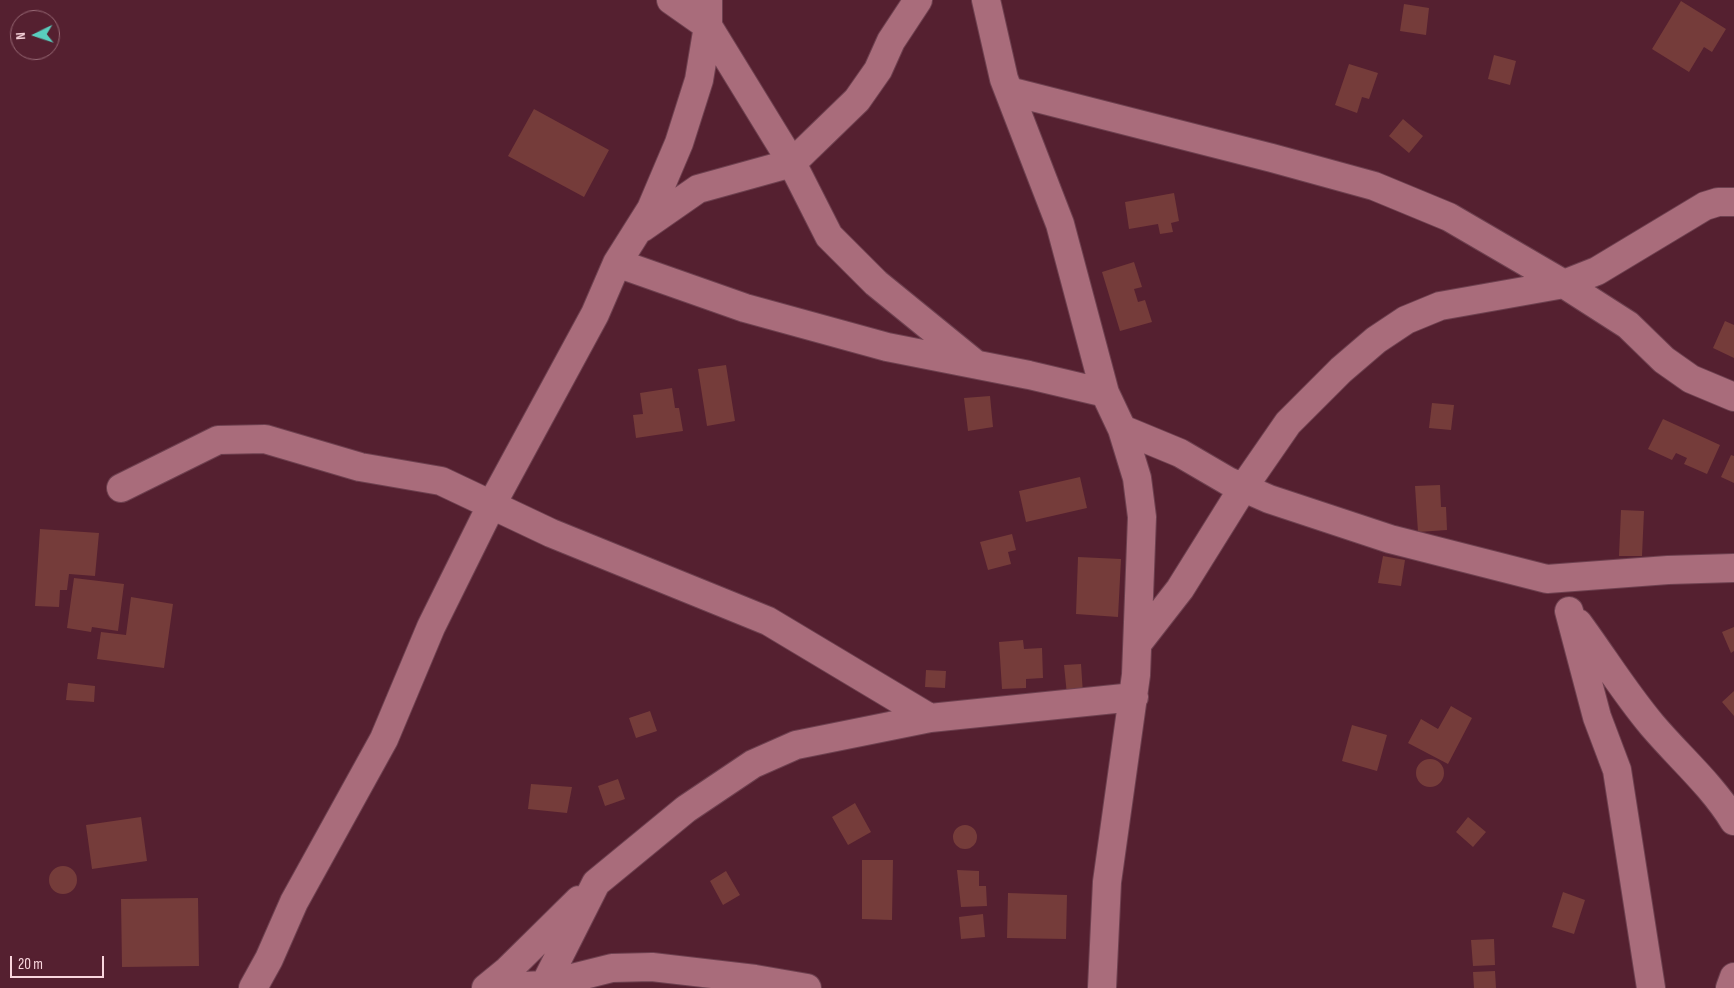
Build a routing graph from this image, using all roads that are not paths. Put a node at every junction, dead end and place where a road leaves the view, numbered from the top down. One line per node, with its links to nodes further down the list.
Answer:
1 (671, 0): 4 (street)
2 (918, 0): 6 (street)
3 (986, 0): 5 (street)
4 (708, 13): 6 (street); 8 (street)
5 (1009, 91): 10 (street); 12 (street)
6 (792, 163): 8 (street); 11 (street)
7 (1734, 202): 10 (street)
8 (637, 230): 9 (street)
9 (617, 263): 11 (street); 17 (street)
10 (1564, 284): 13 (street); 16 (street)
11 (977, 364): 12 (street)
12 (1105, 393): 14 (street)
13 (1734, 397)
14 (1122, 429): 16 (street); 21 (street)
15 (121, 488): 17 (street)
16 (1243, 488): 19 (street); 21 (street)
17 (492, 504): 23 (street); 28 (street)
18 (1734, 568): 19 (street)
19 (1547, 579): 20 (street)
20 (1569, 610): 24 (street); 32 (street)
21 (1138, 643): 22 (street)
22 (1134, 697): 23 (street); 31 (street)
23 (930, 718): 25 (street)
24 (1734, 820)
25 (596, 883): 27 (street); 29 (street)
26 (1734, 978): 33 (street)
27 (544, 986): 29 (street); 30 (street)
28 (253, 988)
29 (486, 988)
30 (807, 988)
31 (1102, 988)
32 (1651, 988)
33 (1730, 988)

